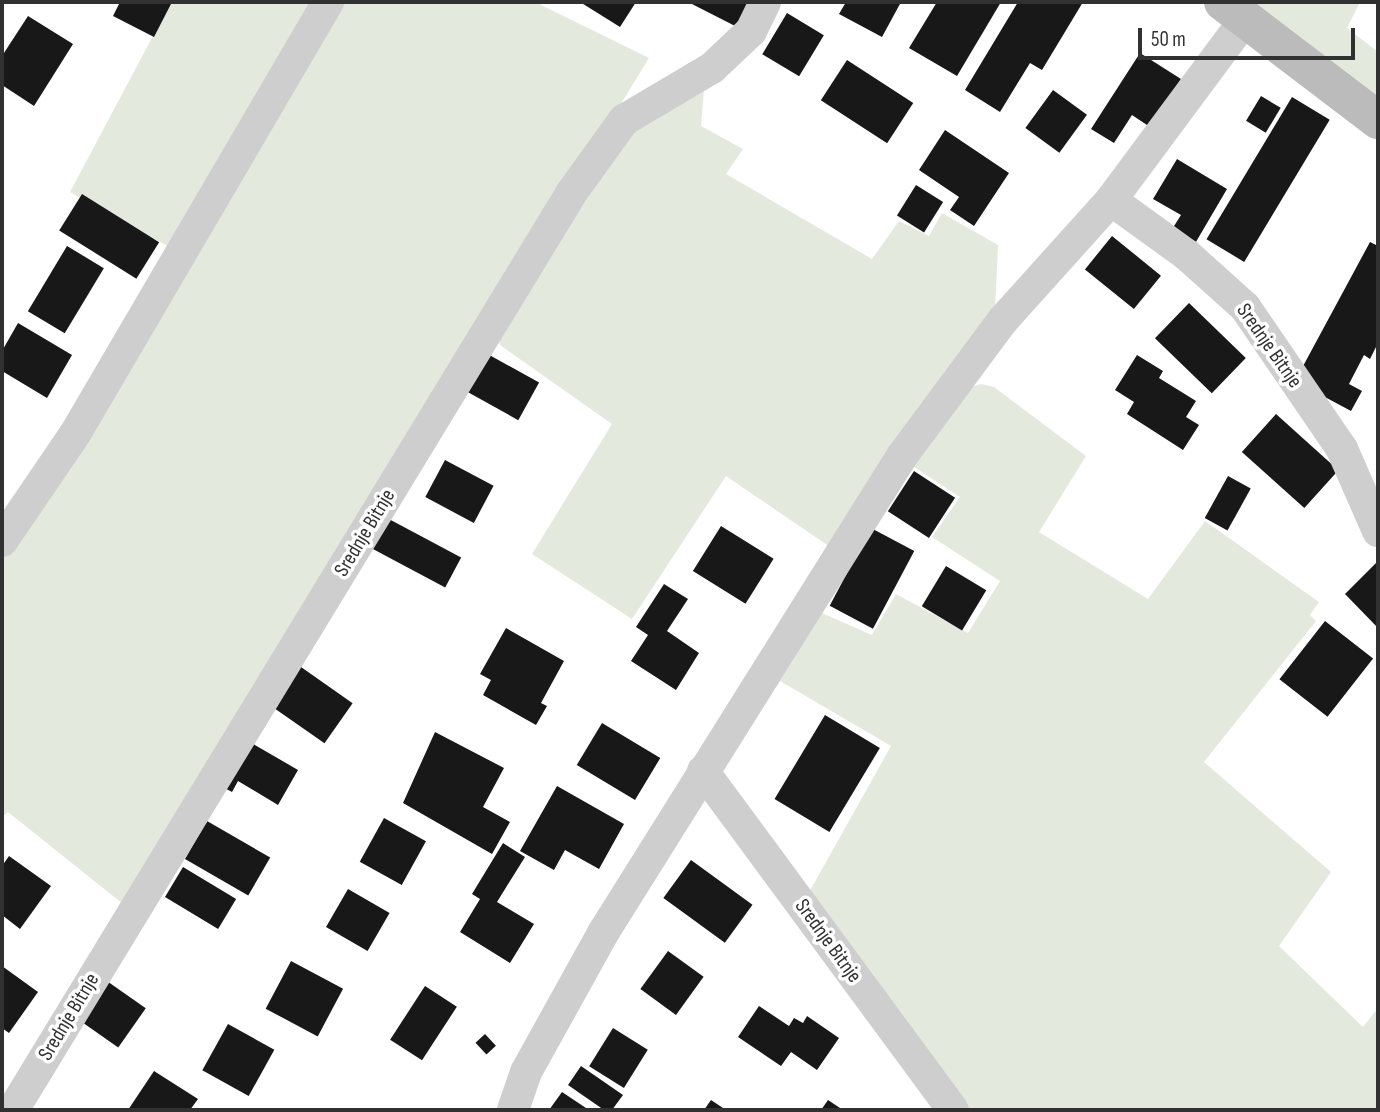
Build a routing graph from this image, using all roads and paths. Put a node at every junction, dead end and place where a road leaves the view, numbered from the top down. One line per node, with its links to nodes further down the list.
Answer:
1 (328, 2): 7 (street)
2 (765, 2): 9 (street, Srednje Bitnje)
3 (1235, 10): 4 (main road); 5 (street)
4 (1378, 120)
5 (1111, 200): 6 (street, Srednje Bitnje); 8 (street)
6 (1378, 531)
7 (2, 541)
8 (703, 771): 10 (street); 11 (street, Srednje Bitnje)
9 (13, 1110)
10 (513, 1110)
11 (953, 1110)

